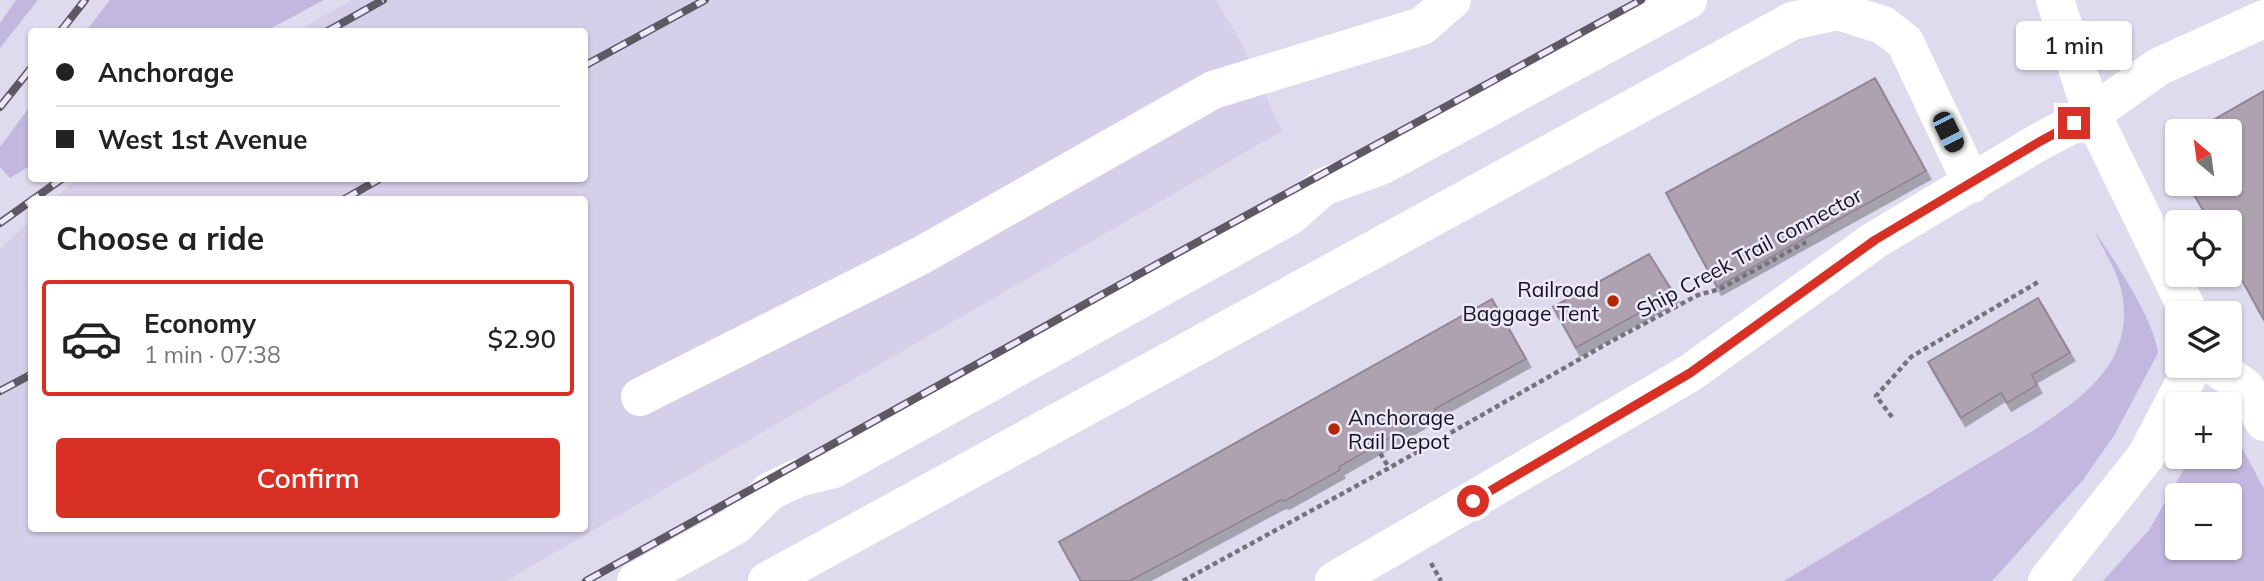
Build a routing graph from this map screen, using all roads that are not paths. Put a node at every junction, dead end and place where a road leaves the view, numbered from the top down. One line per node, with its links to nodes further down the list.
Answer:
1 (1452, 0): 10 (street)
2 (1688, 0): 12 (street)
3 (2055, 0): 5 (street)
4 (2264, 19): 5 (street)
5 (2092, 114): 6 (street); 7 (street)
6 (1972, 184): 13 (street); 14 (street)
7 (2183, 301)
8 (2187, 378): 15 (street)
9 (2232, 378): 11 (street)
10 (640, 397)
11 (2264, 422)
12 (636, 581)
13 (767, 581)
14 (1334, 581)
15 (2047, 581)

